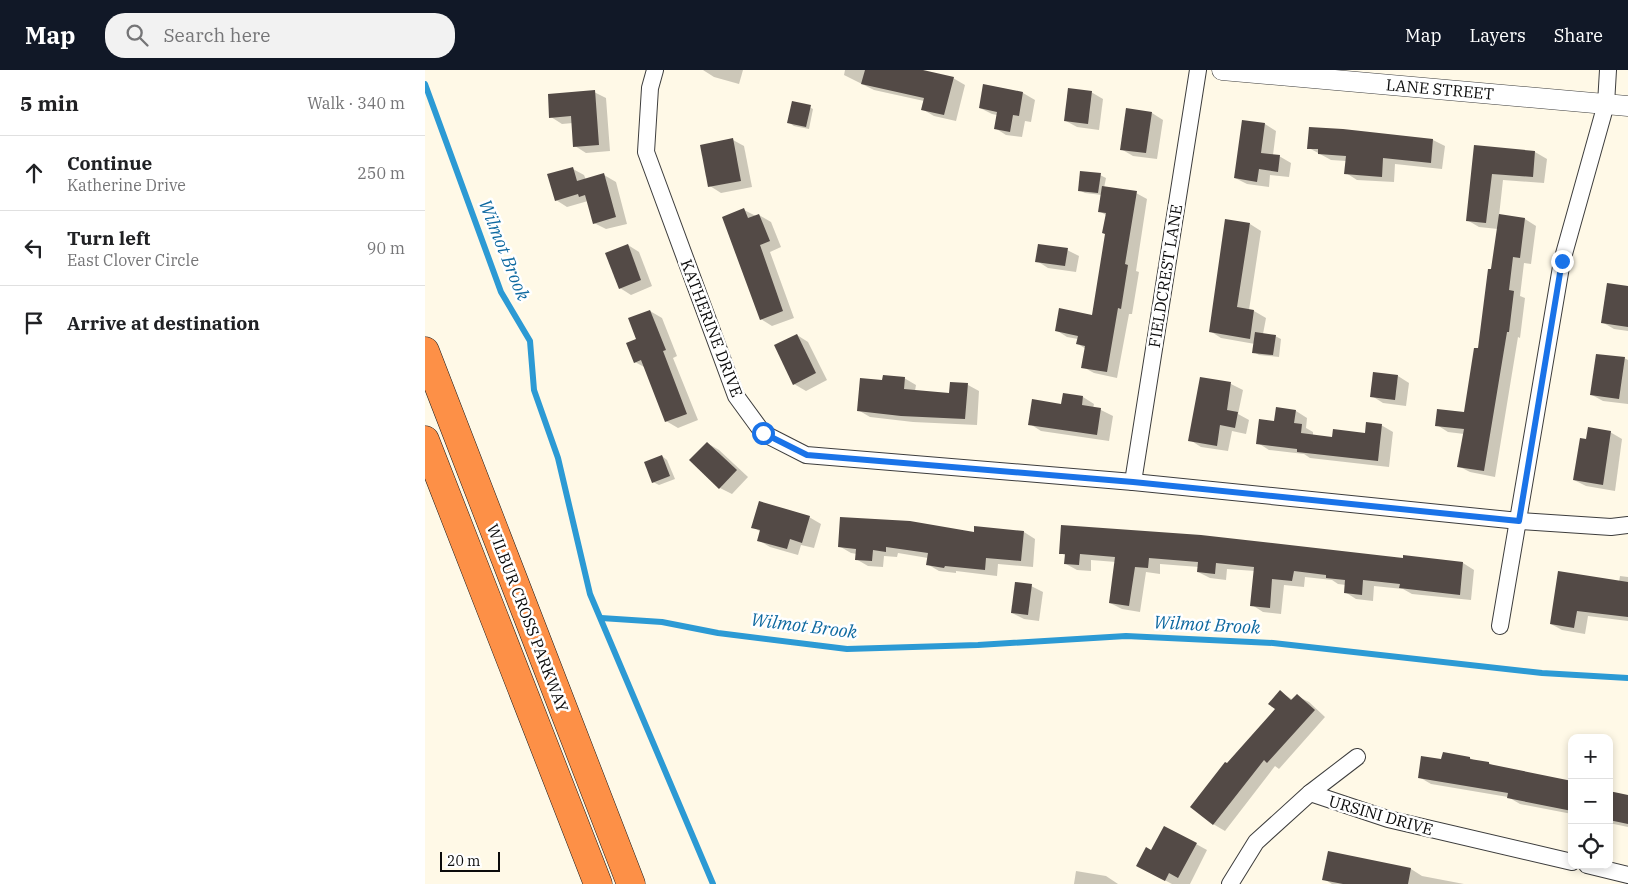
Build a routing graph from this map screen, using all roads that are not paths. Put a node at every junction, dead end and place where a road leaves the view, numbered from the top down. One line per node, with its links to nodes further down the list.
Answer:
1 (655, 70): 9 (street, KATHERINE DRIVE)
2 (1198, 70): 9 (street, FIELDCREST LANE)
3 (1222, 70): 5 (street, LANE STREET)
4 (1608, 70): 5 (street)
5 (1606, 104): 6 (street, LANE STREET); 10 (street)
6 (1628, 106)
7 (425, 351): 19 (highway, WILBUR CROSS PARKWAY)
8 (425, 440): 18 (highway, WILBUR CROSS PARKWAY)
9 (1133, 482): 10 (street, KATHERINE DRIVE)
10 (1519, 521): 11 (street, KATHERINE DRIVE); 12 (street)
11 (1628, 525)
12 (1500, 626)
13 (1357, 757): 14 (street)
14 (1310, 793): 15 (street, URSINI DRIVE); 20 (street, URSINI DRIVE)
15 (1568, 861)
16 (1603, 869): 17 (street)
17 (1628, 875)
18 (597, 884)
19 (631, 884)
20 (1230, 884)

